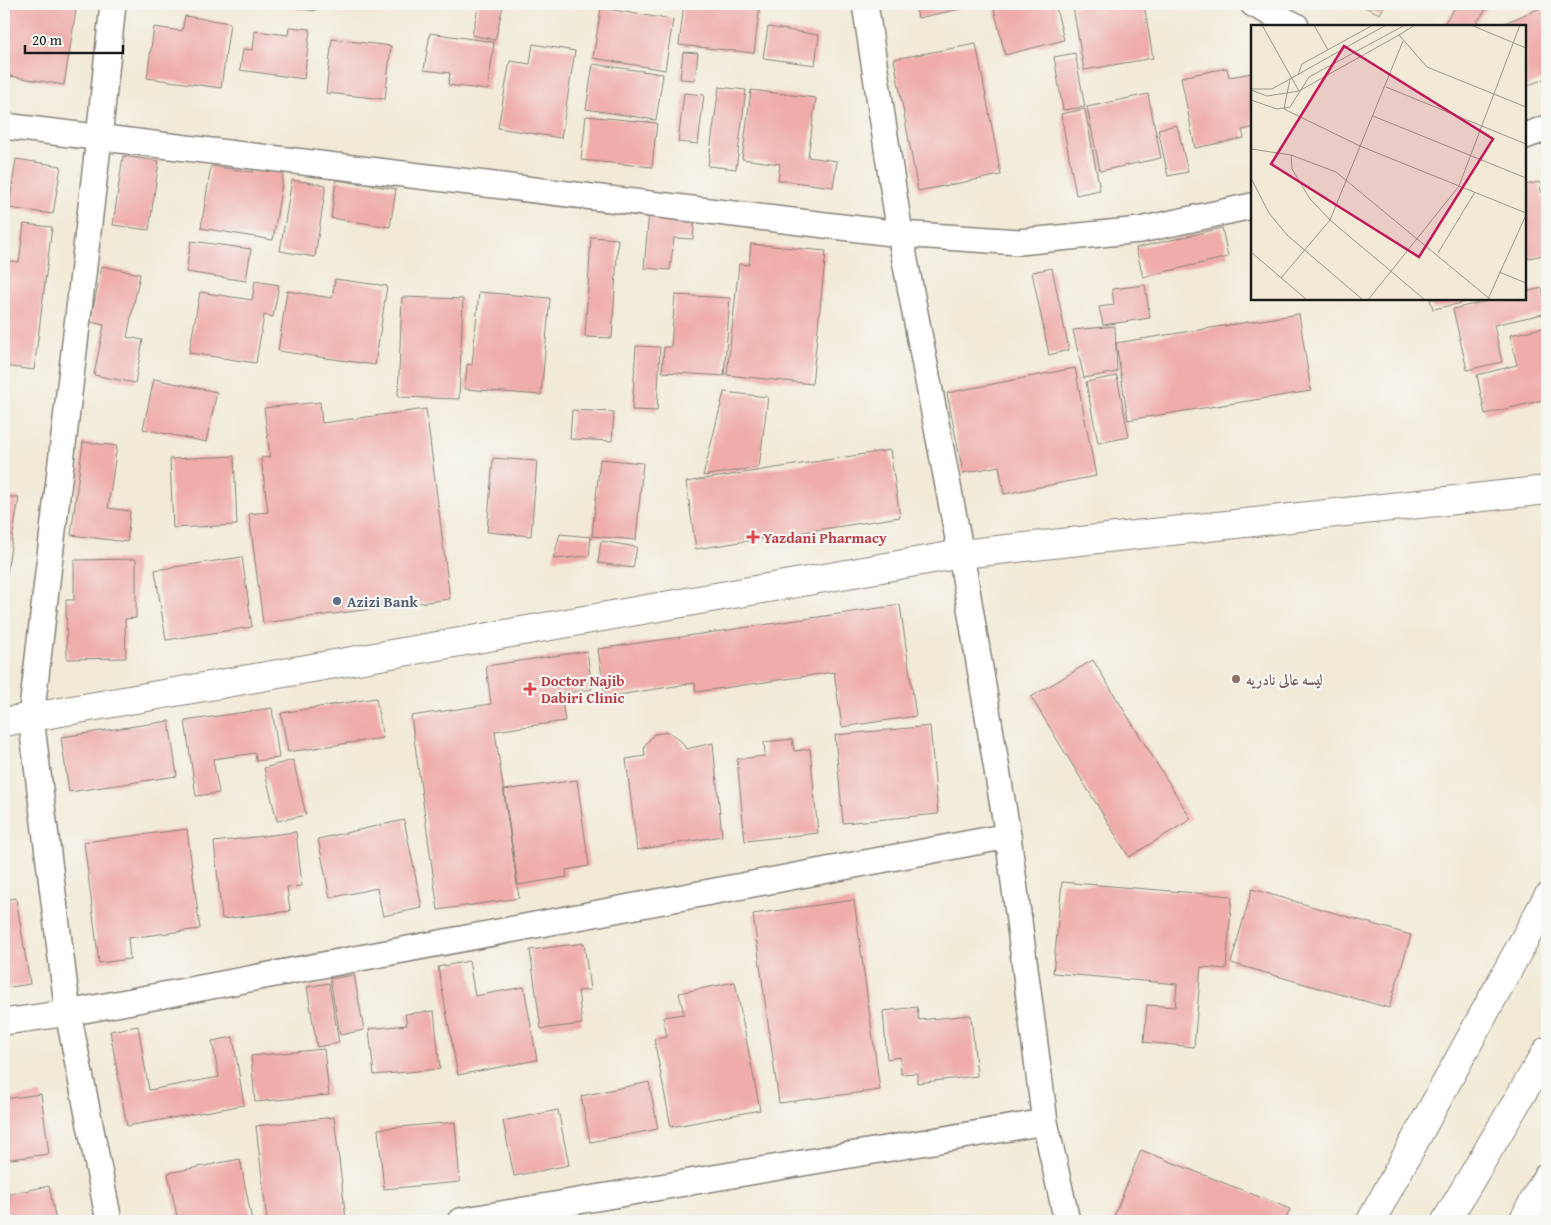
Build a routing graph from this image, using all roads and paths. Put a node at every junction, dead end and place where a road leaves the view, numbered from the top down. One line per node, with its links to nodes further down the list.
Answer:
1 (113, 4): 8 (street)
2 (865, 4): 10 (street)
3 (1253, 4): 4 (street)
4 (1294, 25)
5 (4, 126): 8 (street)
6 (1547, 128): 7 (street)
7 (1526, 136)
8 (99, 138): 10 (street); 13 (street)
9 (1251, 206): 10 (street)
10 (900, 234): 12 (street)
11 (1547, 490): 12 (main road)
12 (960, 554): 13 (main road); 15 (street)
13 (31, 718): 14 (main road); 17 (street)
14 (4, 722)
15 (1008, 836): 17 (street); 20 (street)
16 (1547, 898): 25 (main road)
17 (68, 1013): 18 (street); 22 (street)
18 (4, 1022)
19 (1547, 1051): 26 (main road)
20 (1045, 1122): 23 (street); 24 (street)
21 (1547, 1177): 27 (main road)
22 (109, 1221)
23 (460, 1221)
24 (1067, 1221)
25 (1371, 1221)
26 (1446, 1221)
27 (1523, 1221)

